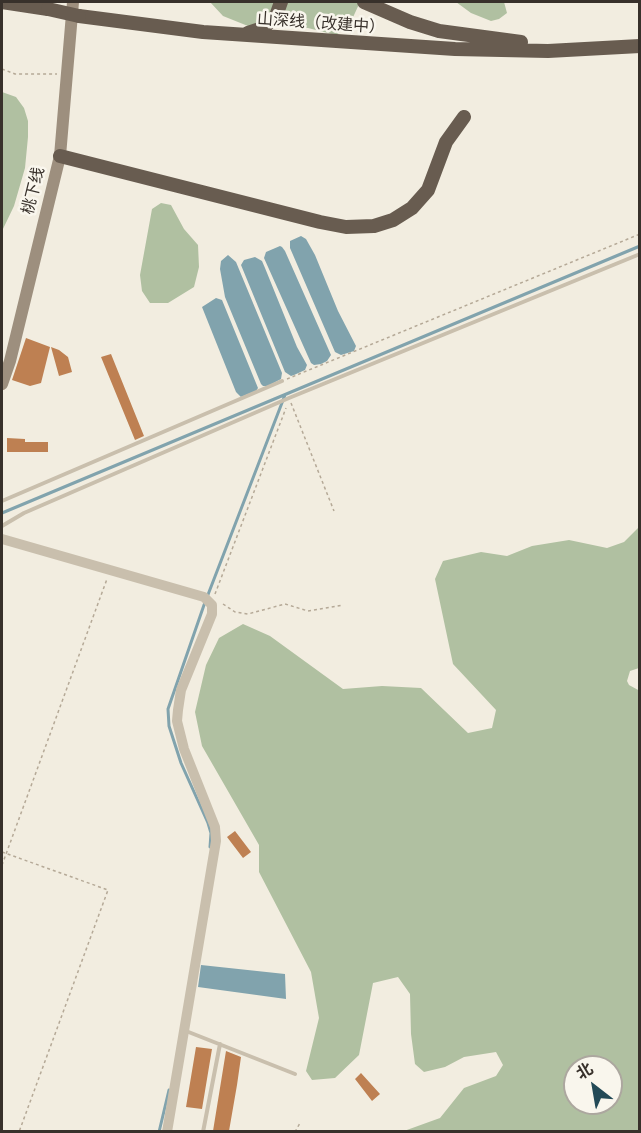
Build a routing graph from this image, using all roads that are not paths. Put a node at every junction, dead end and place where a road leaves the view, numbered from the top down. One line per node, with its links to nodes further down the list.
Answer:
1 (3, 2): 5 (highway, 山深线（改建中）, bridge)
2 (73, 2): 9 (main road, 桃下线)
3 (281, 2): 5 (highway)
4 (364, 2): 7 (highway)
5 (243, 35): 7 (highway, 山深线（改建中）)
6 (639, 46): 7 (highway, 山深线（改建中）)
7 (622, 47)
8 (464, 117): 9 (highway)
9 (60, 156): 12 (main road, 桃下线)
10 (639, 254): 14 (lane)
11 (282, 381): 13 (lane)
12 (2, 384)
13 (2, 501)
14 (2, 526)
15 (2, 539): 16 (street)
16 (185, 1031): 17 (lane); 19 (street)
17 (220, 1044): 18 (lane); 20 (lane)
18 (295, 1074)
19 (167, 1131)
20 (202, 1131)

